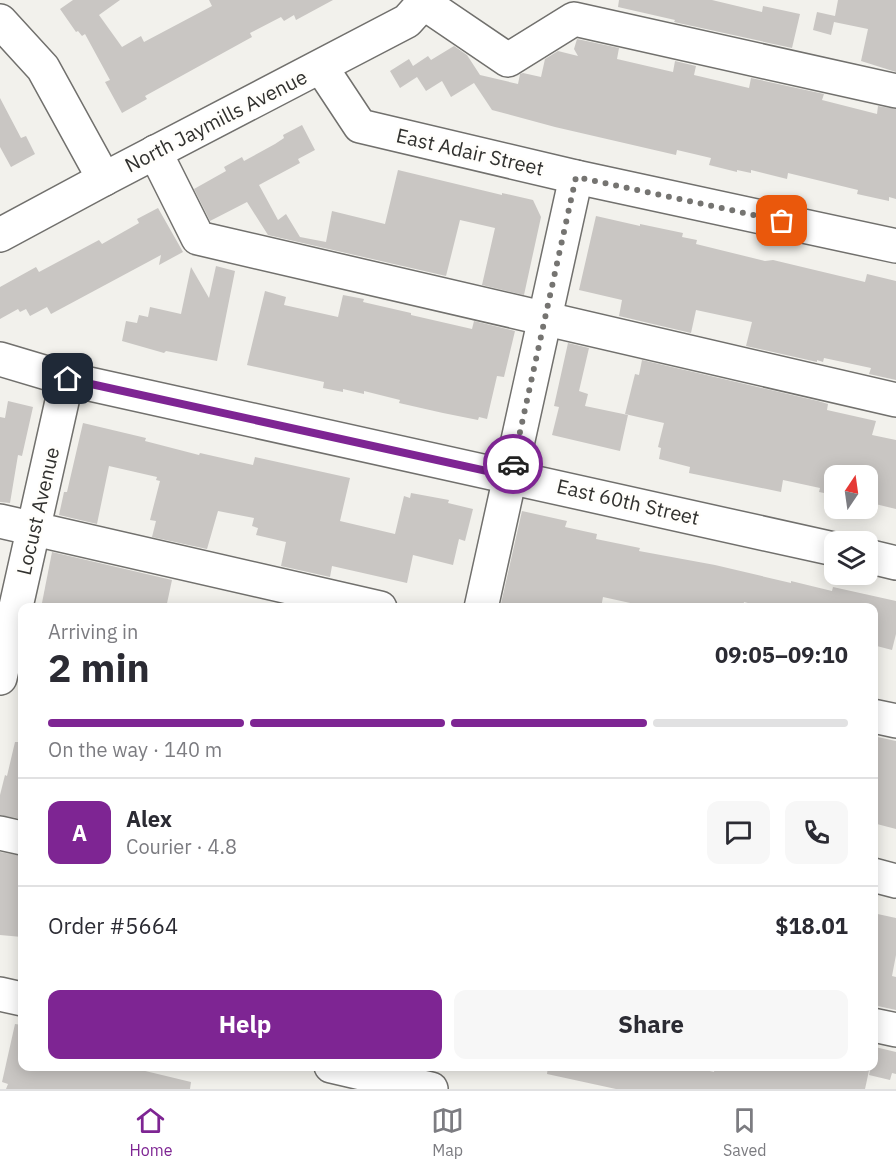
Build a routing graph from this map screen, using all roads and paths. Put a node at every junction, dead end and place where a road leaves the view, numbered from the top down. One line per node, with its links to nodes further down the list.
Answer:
1 (425, 1): 3 (street, North Jaymills Avenue); 4 (street)
2 (0, 21): 7 (street)
3 (321, 67): 5 (street, North Jaymills Avenue); 6 (street, East Adair Street)
4 (896, 91)
5 (155, 152): 7 (street, North Jaymills Avenue); 10 (street)
6 (576, 177): 9 (street, East Adair Street); 10 (street)
7 (104, 178): 8 (street, North Jaymills Avenue)
8 (0, 235)
9 (896, 246)
10 (544, 320): 13 (street); 14 (street)
11 (0, 359): 12 (street, East 60th Street)
12 (68, 379): 14 (street, East 60th Street); 16 (street, Locust Avenue)
13 (896, 400)
14 (510, 476): 17 (street, East 60th Street); 21 (street)
15 (0, 521): 16 (street)
16 (34, 529): 20 (street); 22 (street, Locust Avenue)
17 (824, 547)
18 (878, 559): 19 (street)
19 (896, 563)
20 (358, 603)
21 (482, 603)
22 (0, 677): 23 (street)
23 (18, 681)
24 (878, 717): 25 (street)
25 (896, 721)
26 (0, 833): 27 (street)
27 (18, 837)
28 (878, 876): 29 (street)
29 (896, 880)
30 (0, 994): 31 (street)
31 (18, 998)
32 (878, 1026): 33 (street)
33 (896, 1030)
34 (351, 1071): 35 (street)
35 (376, 1077): 36 (street)
36 (432, 1089)

